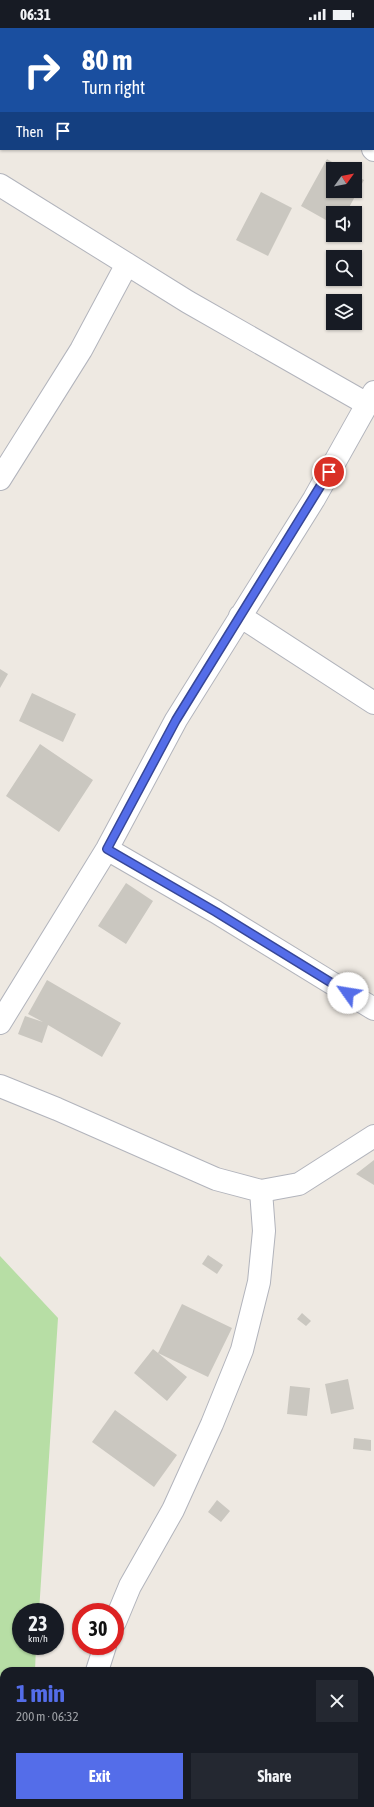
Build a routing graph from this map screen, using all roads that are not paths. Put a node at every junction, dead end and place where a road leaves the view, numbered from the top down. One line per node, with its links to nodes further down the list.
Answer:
1 (0, 185): 2 (street)
2 (128, 264): 3 (street); 4 (street)
3 (371, 398): 5 (street)
4 (0, 479)
5 (240, 616): 6 (street); 7 (street)
6 (374, 703)
7 (107, 849): 8 (street); 9 (street)
8 (374, 1009)
9 (0, 1023)
10 (0, 1086): 12 (street)
11 (374, 1136): 12 (street)
12 (260, 1190): 13 (street)
13 (123, 1603)
14 (102, 1655): 15 (street)
15 (98, 1667)

